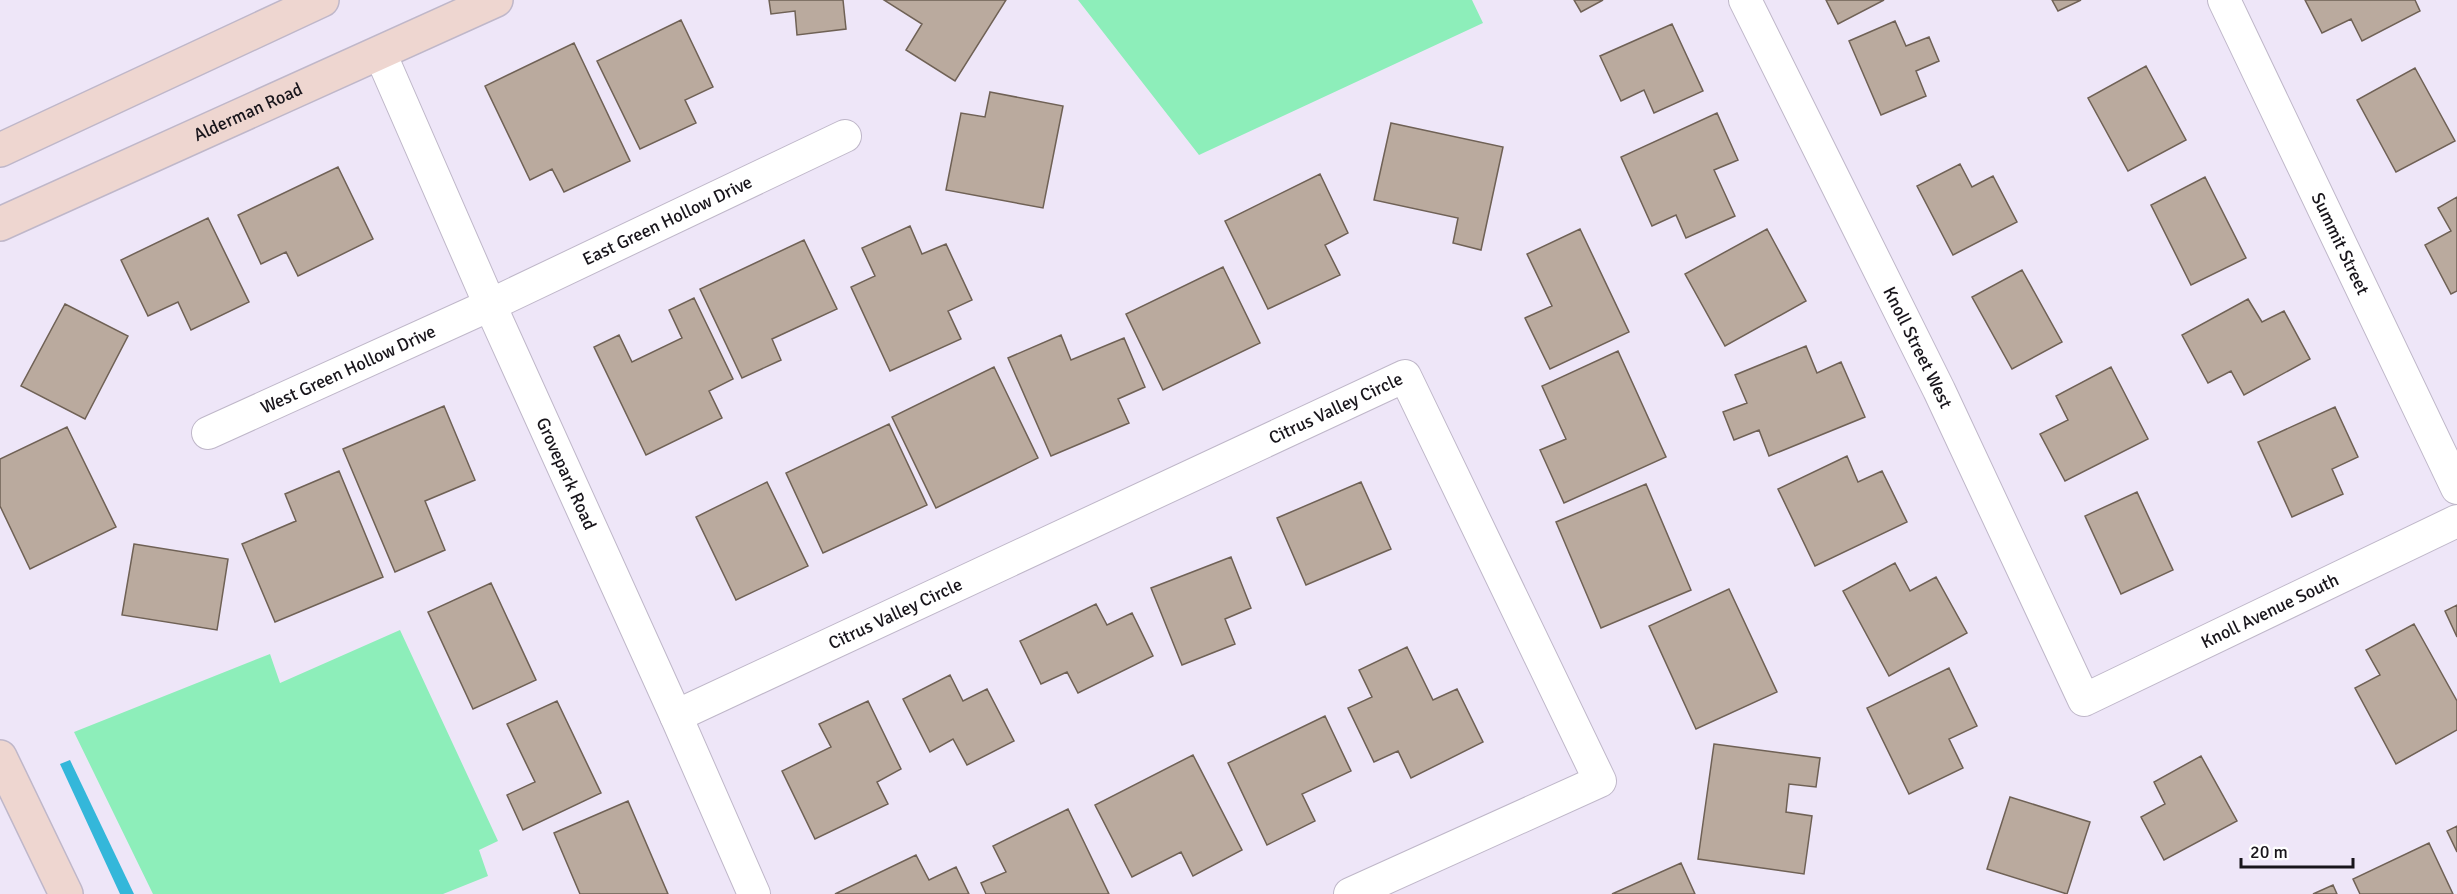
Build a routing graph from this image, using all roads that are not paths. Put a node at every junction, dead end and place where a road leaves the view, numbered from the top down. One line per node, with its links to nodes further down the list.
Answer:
1 (322, 0): 7 (main road)
2 (496, 0): 5 (main road, Alderman Road)
3 (1745, 0): 13 (street, Knoll Street West)
4 (2224, 0): 11 (street, Summit Street)
5 (380, 53): 8 (main road, Alderman Road); 9 (street, Grovepark Road)
6 (845, 136): 9 (street, East Green Hollow Drive)
7 (0, 150)
8 (0, 224)
9 (490, 305): 10 (street, West Green Hollow Drive); 14 (street, Grovepark Road)
10 (208, 433)
11 (2457, 488)
12 (2457, 520): 13 (street, Knoll Avenue South)
13 (2084, 700)
14 (676, 716): 17 (street, Grovepark Road); 18 (street, Citrus Valley Circle)
15 (0, 757): 16 (main road)
16 (66, 894)
17 (753, 894)
18 (1350, 894)

